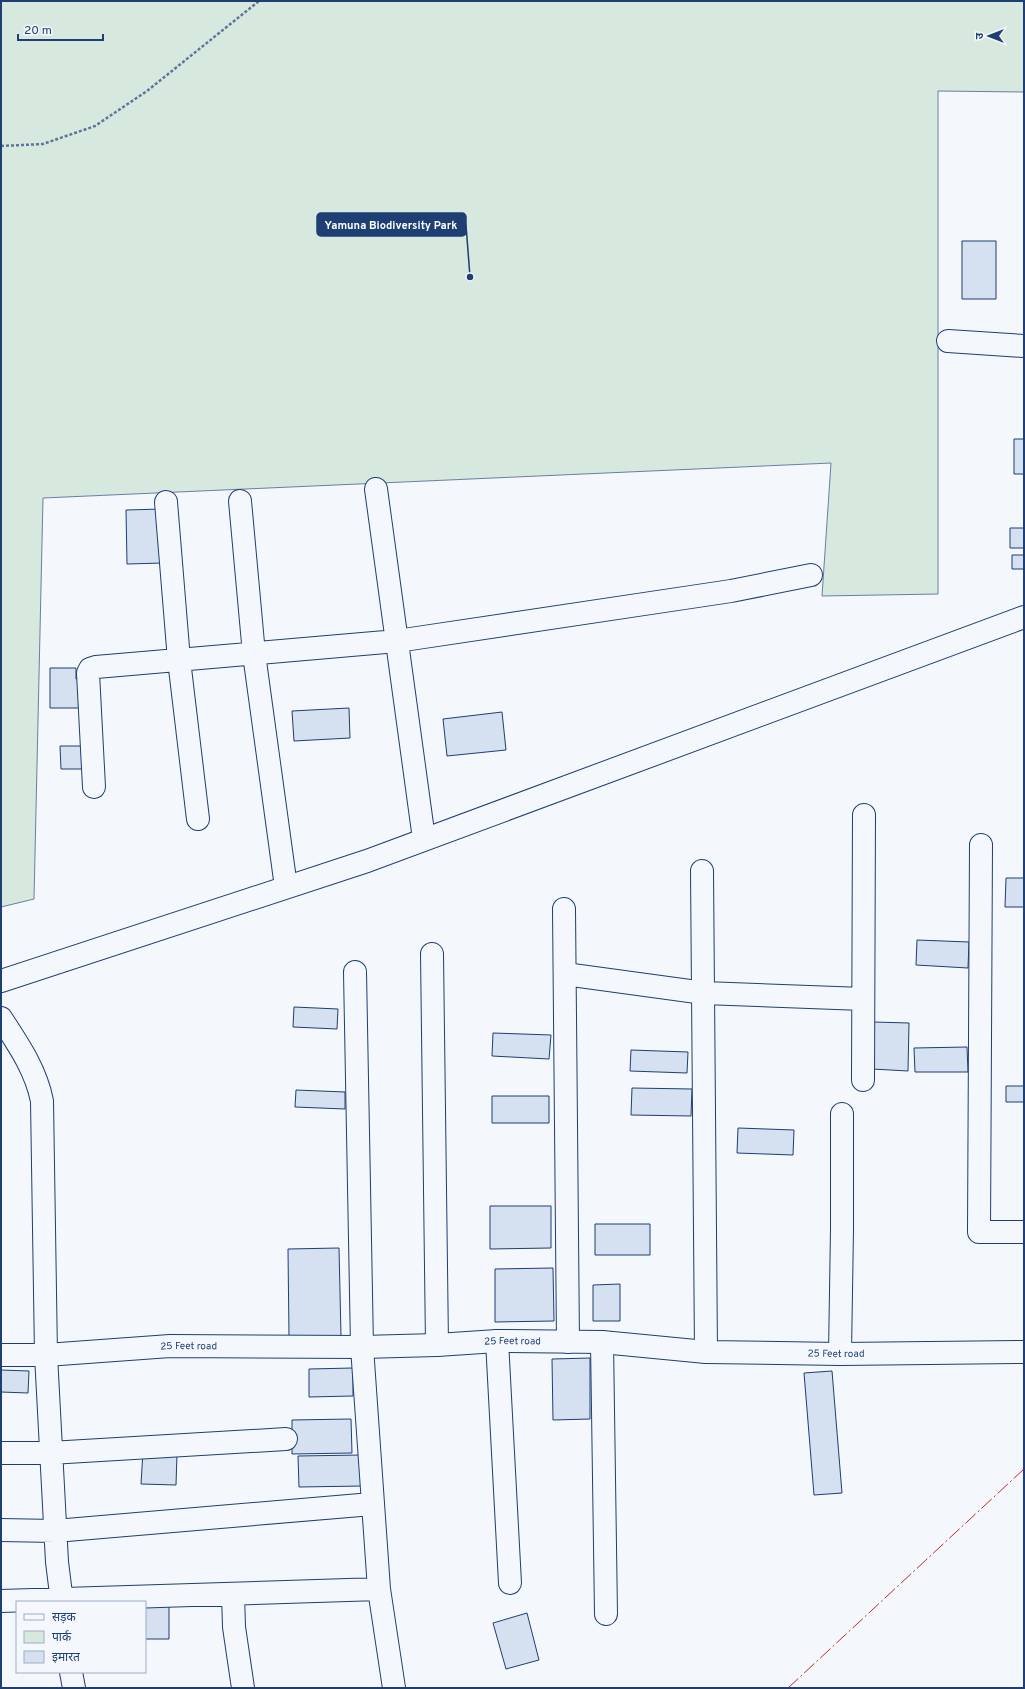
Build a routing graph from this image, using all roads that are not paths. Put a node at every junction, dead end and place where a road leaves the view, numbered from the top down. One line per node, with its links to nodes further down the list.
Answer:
1 (948, 342): 2 (street)
2 (1024, 346)
3 (376, 490): 8 (street)
4 (240, 501): 9 (street)
5 (166, 502): 10 (street)
6 (811, 575): 8 (street)
7 (1024, 617): 14 (street)
8 (397, 641): 9 (street); 14 (street)
9 (254, 654): 10 (street); 17 (street)
10 (179, 660): 11 (street); 13 (street)
11 (94, 787)
12 (864, 815): 24 (street)
13 (198, 819)
14 (424, 839): 17 (street)
15 (981, 845): 28 (street)
16 (702, 870): 23 (street)
17 (286, 887): 22 (street)
18 (564, 909): 21 (street)
19 (432, 954): 32 (street)
20 (355, 972): 33 (street)
21 (565, 974): 23 (street); 30 (street)
22 (1, 981)
23 (704, 993): 24 (street); 34 (street)
24 (863, 999): 26 (street)
25 (1, 1018): 38 (street)
26 (863, 1080)
27 (842, 1114): 36 (street)
28 (1024, 1232)
29 (497, 1341): 30 (street, 25 Feet road); 32 (street, 25 Feet road); 45 (street)
30 (568, 1342): 31 (street, 25 Feet road)
31 (602, 1342): 34 (street, 25 Feet road); 50 (street)
32 (437, 1345): 33 (street, 25 Feet road)
33 (362, 1347): 38 (street, 25 Feet road); 42 (street)
34 (706, 1352): 36 (street, 25 Feet road)
35 (1024, 1352): 36 (street, 25 Feet road)
36 (840, 1354)
37 (1, 1355): 38 (street, 25 Feet road)
38 (46, 1355): 41 (street)
39 (286, 1439): 41 (street)
40 (1, 1453): 41 (street)
41 (50, 1453): 44 (street)
42 (372, 1504): 44 (street); 46 (street)
43 (1, 1530): 44 (street)
44 (55, 1531): 49 (street)
45 (510, 1583)
46 (379, 1589): 47 (street); 54 (street)
47 (234, 1594): 49 (street); 53 (street)
48 (1, 1601): 49 (street)
49 (62, 1601)
50 (606, 1614)
51 (72, 1673): 52 (street)
52 (74, 1688)
53 (243, 1688)
54 (394, 1688)

